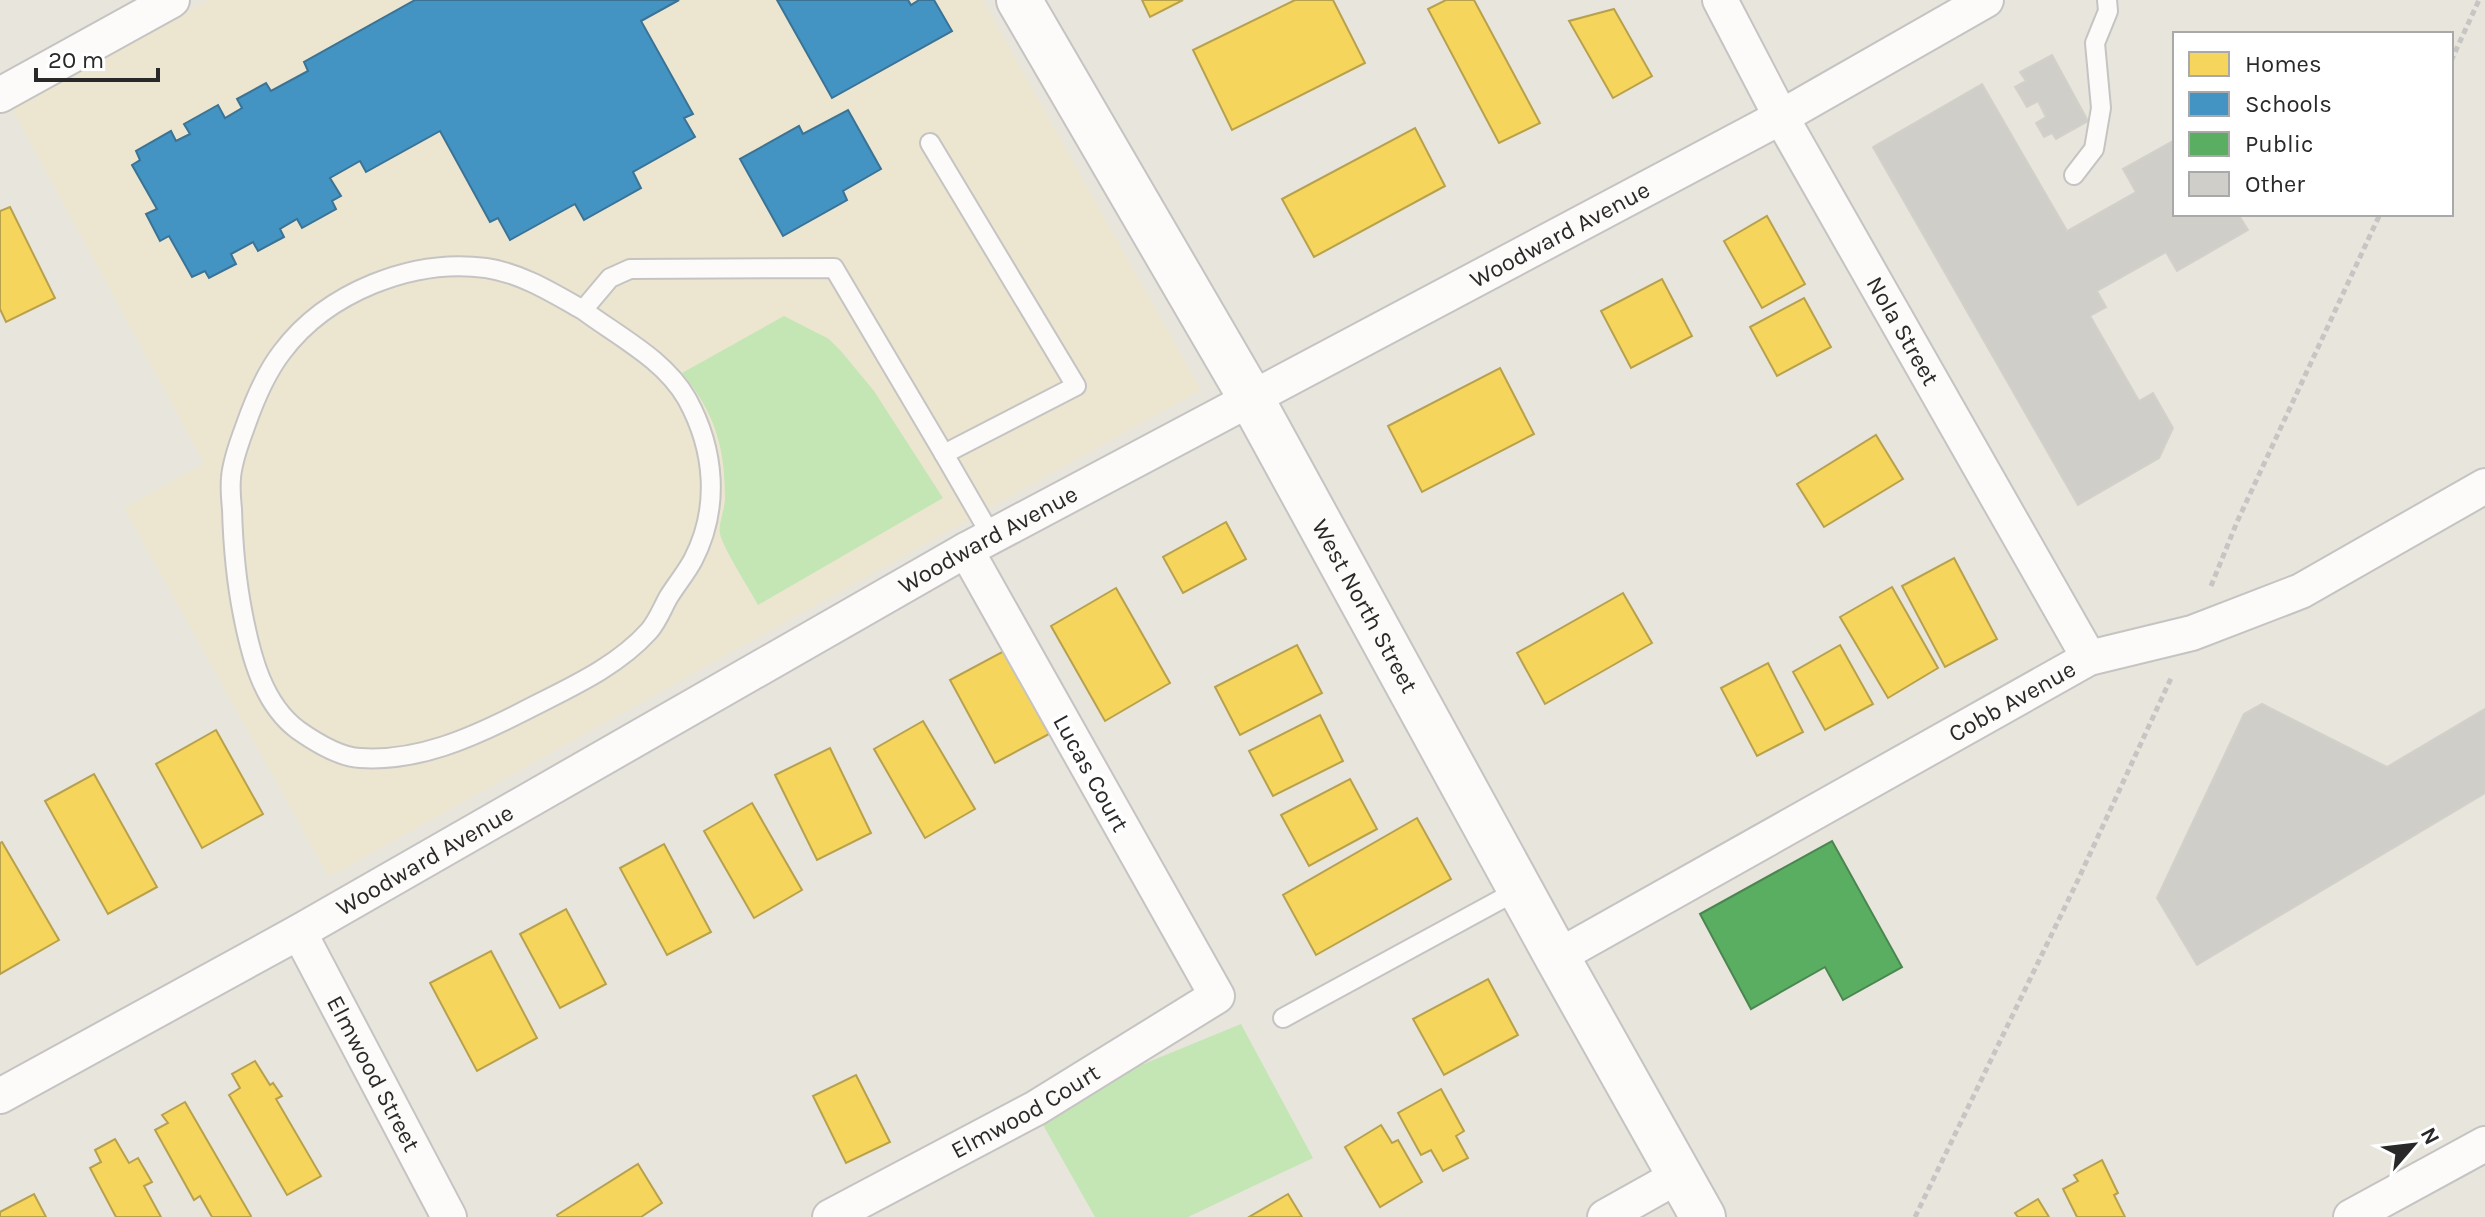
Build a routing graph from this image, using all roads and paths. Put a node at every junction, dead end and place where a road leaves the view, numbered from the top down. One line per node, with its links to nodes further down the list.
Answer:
1 (172, 0): 8 (street)
2 (1019, 0): 14 (street, West North Street)
3 (1720, 0): 9 (street, Nola Street)
4 (1986, 0): 9 (street, Woodward Avenue)
5 (2107, 0): 11 (lane)
6 (2479, 0): 7 (path)
7 (2453, 57)
8 (0, 95)
9 (1781, 117): 14 (street, Woodward Avenue); 19 (street, Nola Street)
10 (930, 143): 15 (lane)
11 (2074, 175)
12 (2379, 216): 18 (path)
13 (583, 310): 13 (lane); 15 (lane)
14 (1252, 400): 17 (street, Woodward Avenue); 20 (street, West North Street)
15 (944, 454): 17 (lane)
16 (2485, 486): 18 (street, Cobb Avenue)
17 (979, 544): 21 (street, Woodward Avenue); 23 (street, Lucas Court)
18 (2192, 633): 19 (street, Cobb Avenue); 33 (path)
19 (2089, 658): 22 (street, Cobb Avenue)
20 (1520, 889): 22 (street, West North Street); 24 (lane)
21 (299, 932): 25 (street, Woodward Avenue); 29 (street, Elmwood Street)
22 (1557, 957): 27 (street, West North Street)
23 (1217, 996): 30 (street, Elmwood Court)
24 (1283, 1018)
25 (0, 1096)
26 (2485, 1144): 28 (street)
27 (1680, 1175): 31 (street); 32 (street, West North Street)
28 (2390, 1208): 34 (street)
29 (449, 1217)
30 (830, 1217)
31 (1605, 1217)
32 (1703, 1217)
33 (1915, 1217)
34 (2351, 1217)

